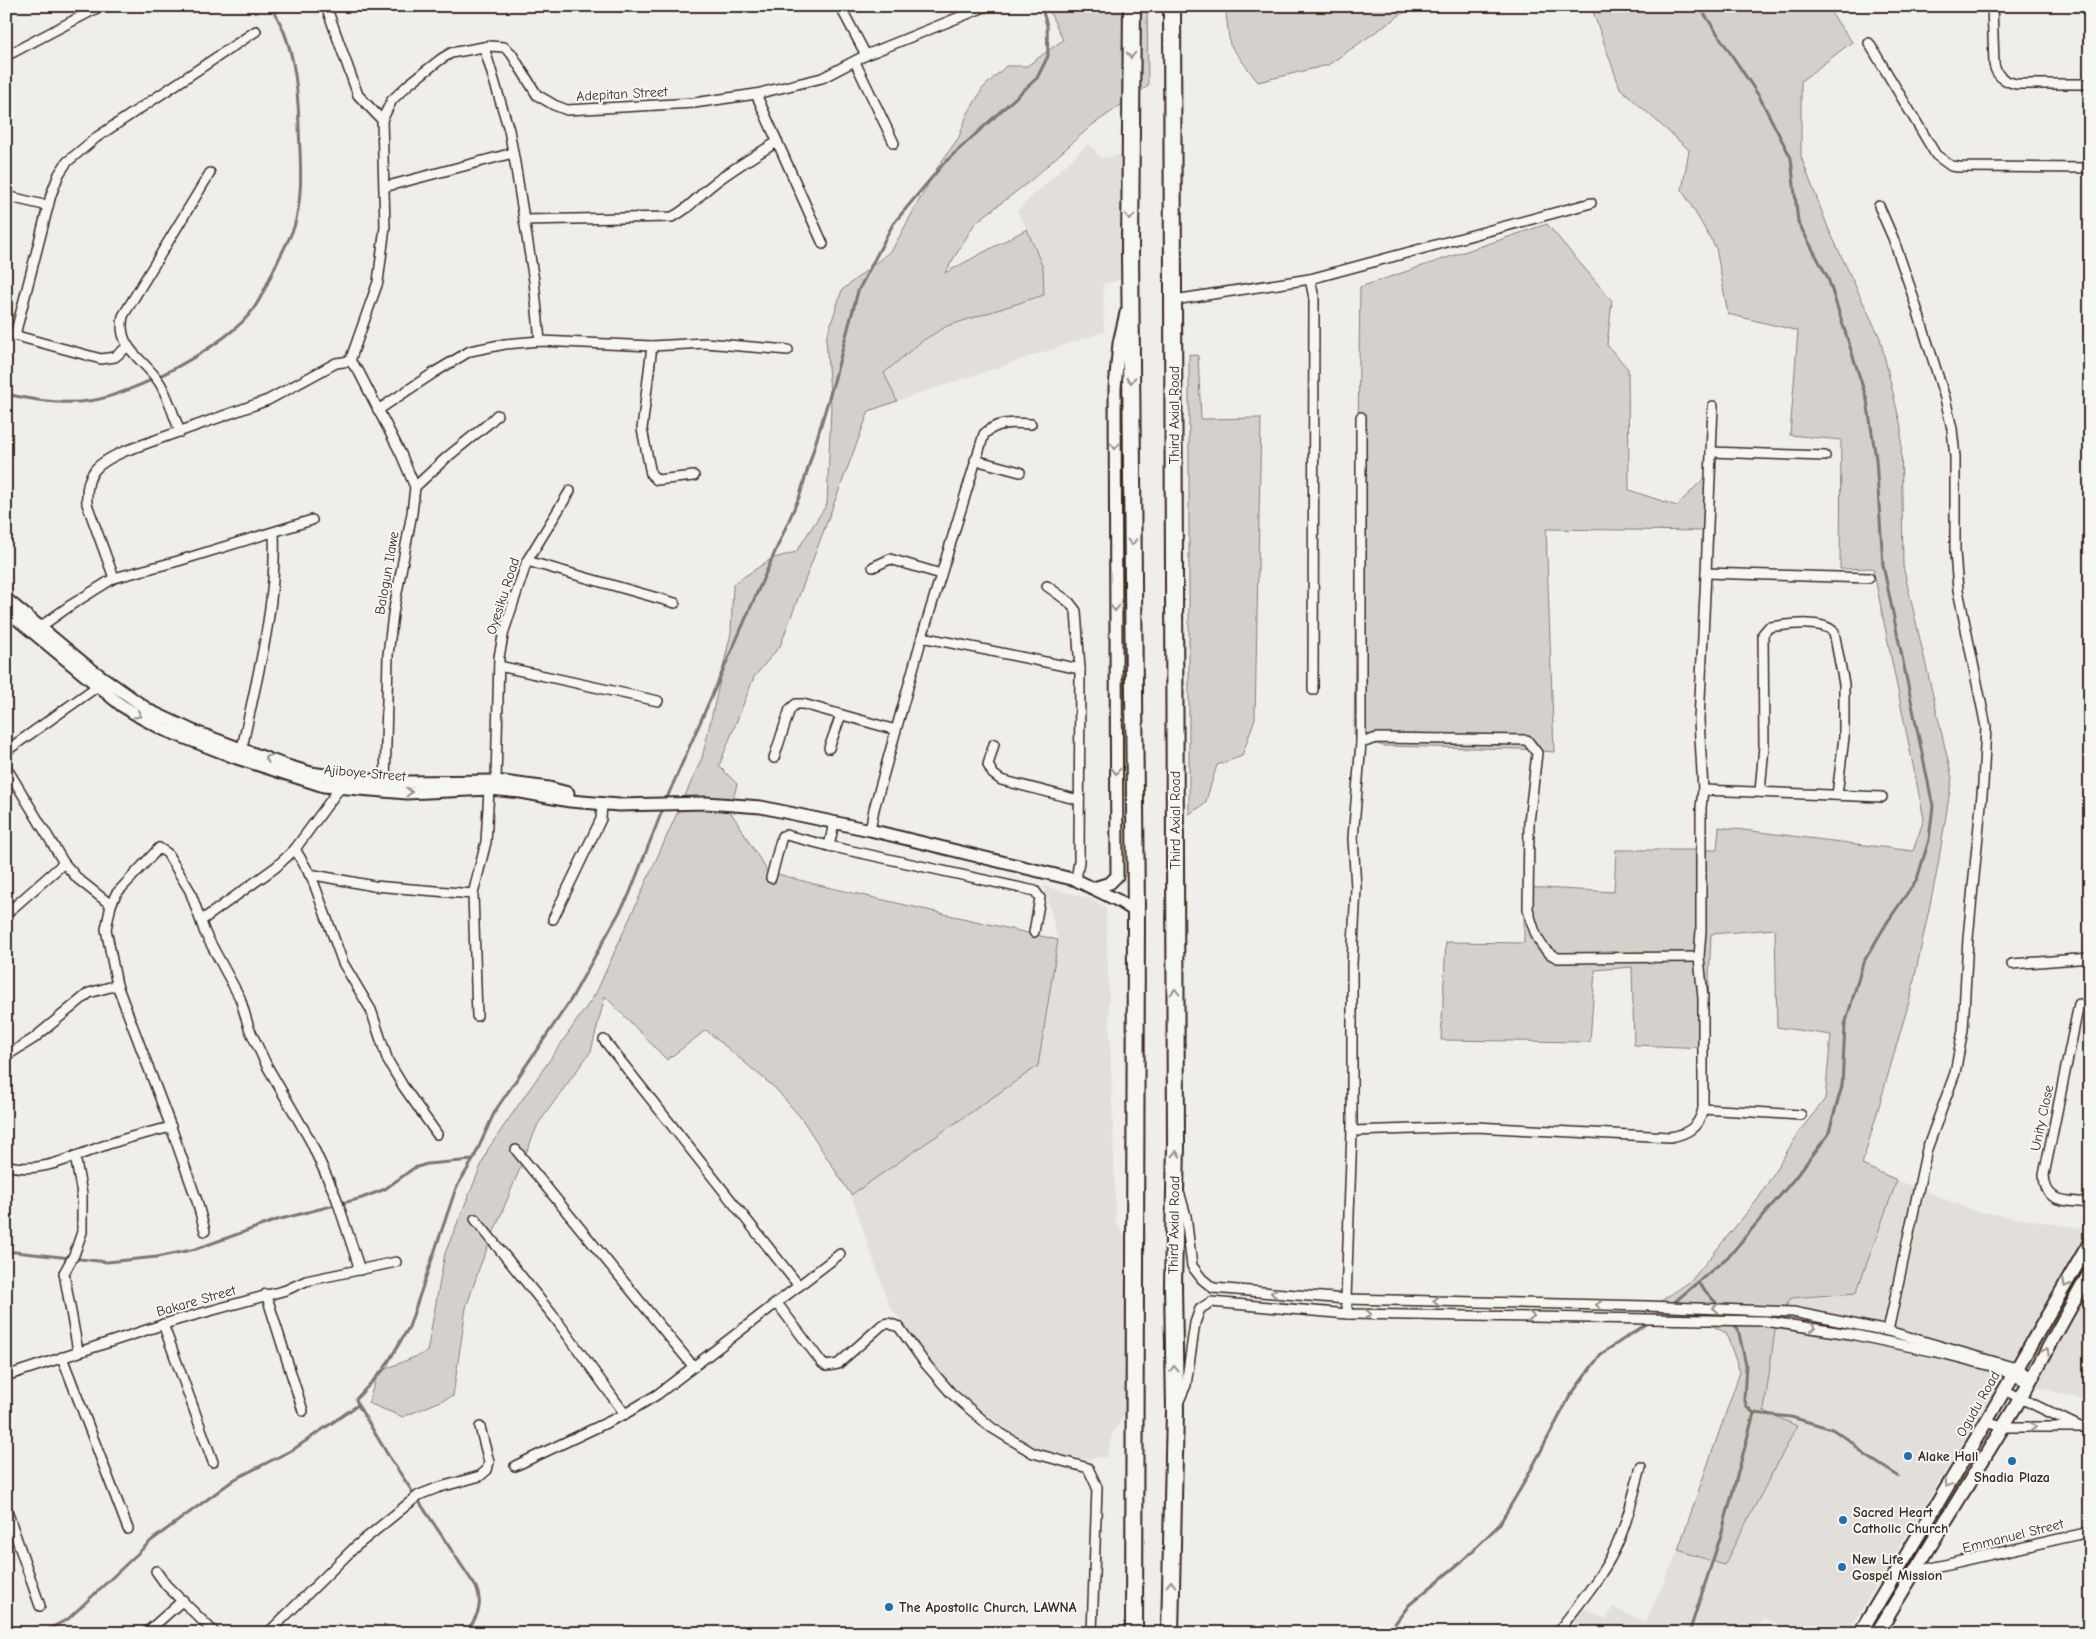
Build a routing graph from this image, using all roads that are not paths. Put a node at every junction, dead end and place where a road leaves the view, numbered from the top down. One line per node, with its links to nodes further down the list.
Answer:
1 (101, 6): 12 (street)
2 (326, 6): 16 (street)
3 (840, 6): 11 (street)
4 (987, 6): 11 (street, Adepitan Street)
5 (1132, 6): 30 (highway, one-way to 30)
6 (1172, 6): 31 (highway, Third Axial Road)
7 (1992, 6): 14 (street)
8 (256, 31): 25 (street)
9 (1869, 43): 20 (street)
10 (484, 47): 15 (street, Adepitan Street); 16 (street, Adepitan Street); 19 (street)
11 (866, 55): 13 (street, Adepitan Street)
12 (6, 56)
13 (855, 62): 15 (street, Adepitan Street); 18 (street)
14 (2090, 84)
15 (756, 94): 17 (street)
16 (382, 120): 22 (street)
17 (777, 142): 27 (street); 28 (street)
18 (894, 143)
19 (513, 153): 22 (street); 27 (street)
20 (2090, 168)
21 (210, 173): 35 (street)
22 (384, 187): 37 (street)
23 (6, 196): 25 (street)
24 (1591, 203): 29 (street)
25 (48, 206): 32 (street)
26 (1879, 206): 135 (street)
27 (524, 220): 33 (street)
28 (823, 244)
29 (1310, 279): 31 (street); 68 (street)
30 (1130, 293): 96 (street, one-way to 96); 99 (highway, one-way to 99)
31 (1174, 300): 120 (highway, Third Axial Road, one-way to 31)
32 (10, 334): 35 (street)
33 (540, 342): 34 (street); 39 (street)
34 (652, 346): 36 (street); 48 (street)
35 (127, 347): 43 (street)
36 (788, 350)
37 (350, 361): 39 (street); 43 (street)
38 (1713, 406): 44 (street)
39 (378, 410): 49 (street)
40 (497, 415): 49 (street)
41 (1361, 417): 72 (street)
42 (1031, 424): 46 (street)
43 (180, 432): 57 (street)
44 (1711, 452): 45 (street); 55 (street)
45 (1825, 456)
46 (975, 460): 47 (street); 56 (street)
47 (1020, 472)
48 (694, 476)
49 (416, 487): 80 (street, Balogun Ilawe)
50 (570, 491): 53 (street, Oyesiku Road)
51 (312, 520): 52 (street)
52 (274, 533): 57 (street); 74 (street)
53 (527, 561): 61 (street); 65 (street, Oyesiku Road)
54 (873, 568): 56 (street)
55 (1706, 573): 58 (street); 82 (street)
56 (941, 574): 64 (street)
57 (114, 578): 63 (street)
58 (1869, 578)
59 (1047, 586): 66 (street)
60 (6, 599): 63 (street)
61 (675, 603)
62 (6, 610): 67 (street)
63 (40, 627): 67 (street)
64 (922, 636): 66 (street); 71 (street)
65 (499, 666): 69 (street); 79 (street, Oyesiku Road)
66 (1080, 669): 86 (street)
67 (102, 683): 74 (street, Ajiboye Street); 76 (street); 81 (street, Ajiboye Street, one-way to 81)
68 (1313, 690)
69 (658, 701)
70 (841, 715): 71 (street); 75 (street); 77 (street)
71 (896, 730): 89 (street)
72 (1361, 743): 104 (street); 115 (street)
73 (994, 744): 86 (street)
74 (242, 748): 80 (street, Ajiboye Street, one-way to 74)
75 (830, 748)
76 (6, 751)
77 (774, 758)
78 (6, 767): 92 (street)
79 (492, 785): 80 (street, Ajiboye Street); 87 (street, Ajiboye Street); 97 (street, Oyesiku Road)
80 (385, 787): 81 (street, Ajiboye Street)
81 (339, 789): 91 (street)
82 (1703, 790): 83 (street); 104 (street)
83 (1760, 792): 84 (street); 84 (street)
84 (1837, 795): 85 (street)
85 (1882, 797)
86 (1079, 800): 95 (street)
87 (600, 803): 88 (street, Ajiboye Street); 102 (street)
88 (834, 823): 89 (street, Ajiboye Street); 90 (street)
89 (870, 830): 95 (street, Ajiboye Street)
90 (829, 846): 94 (street); 103 (street)
91 (296, 849): 93 (street); 101 (street)
92 (64, 863): 98 (street); 100 (street)
93 (309, 874): 97 (street); 116 (street)
94 (770, 878)
95 (1076, 880): 96 (street, Ajiboye Street)
96 (1094, 888): 99 (street, Ajiboye Street)
97 (473, 894): 109 (street, Oyesiku Road)
98 (111, 905): 101 (street); 107 (street)
99 (1136, 912): 165 (highway)
100 (6, 914)
101 (202, 920): 127 (street)
102 (552, 920)
103 (1034, 932)
104 (1699, 957): 112 (street)
105 (2090, 958): 106 (street)
106 (2012, 964)
107 (117, 985): 111 (street); 114 (street)
108 (2079, 1004): 121 (street, Unity Close)
109 (477, 1016)
110 (604, 1040): 129 (street)
111 (6, 1056)
112 (1703, 1109): 113 (street); 115 (street)
113 (1801, 1115)
114 (171, 1127): 118 (street); 123 (street)
115 (1352, 1131): 131 (street)
116 (436, 1134)
117 (516, 1150): 138 (street)
118 (75, 1156): 119 (street); 136 (street)
119 (6, 1165)
120 (1175, 1178): 131 (street, one-way to 120); 145 (highway, Third Axial Road, one-way to 120)
121 (2090, 1203)
122 (475, 1219): 146 (street)
123 (205, 1232)
124 (2090, 1242): 139 (main road, Ogudu Road, one-way to 139)
125 (840, 1254): 129 (street)
126 (396, 1262): 127 (street, Bakare Street)
127 (360, 1270): 130 (street, Bakare Street)
128 (2090, 1272): 141 (main road, one-way to 128)
129 (799, 1286): 132 (street)
130 (266, 1294): 134 (street, Bakare Street); 144 (street)
131 (1346, 1299): 133 (street); 135 (street, one-way to 131)
132 (777, 1303): 138 (street); 164 (street)
133 (1348, 1314): 139 (street, one-way to 139); 145 (street)
134 (163, 1324): 136 (street, Bakare Street); 151 (street)
135 (1888, 1330): 139 (street)
136 (78, 1352): 137 (street, Bakare Street)
137 (62, 1357): 140 (street, Bakare Street); 155 (street)
138 (693, 1366): 146 (street)
139 (2014, 1371): 141 (street); 142 (main road, Ogudu Road)
140 (6, 1376)
141 (2030, 1380): 143 (main road)
142 (2004, 1390): 143 (street); 147 (main road, Ogudu Road)
143 (2020, 1400): 148 (main road); 149 (street)
144 (303, 1411)
145 (1175, 1411): 166 (highway, Third Axial Road, one-way to 145)
146 (625, 1414): 152 (street)
147 (1986, 1422): 148 (street); 168 (main road, Ogudu Road, one-way to 168)
148 (2002, 1427): 149 (street, one-way to 149); 158 (main road)
149 (2085, 1427)
150 (480, 1428): 163 (street)
151 (213, 1462)
152 (515, 1466)
153 (1641, 1467): 167 (street)
154 (6, 1508): 160 (street)
155 (128, 1529)
156 (2090, 1532): 158 (street, Emmanuel Street)
157 (156, 1571): 159 (street)
158 (1912, 1572): 169 (main road)
159 (182, 1600): 161 (street); 162 (street)
160 (40, 1606)
161 (146, 1633)
162 (215, 1633)
163 (268, 1633)
164 (1092, 1633)
165 (1134, 1633)
166 (1170, 1633)
167 (1557, 1633)
168 (1860, 1633)
169 (1877, 1633)

